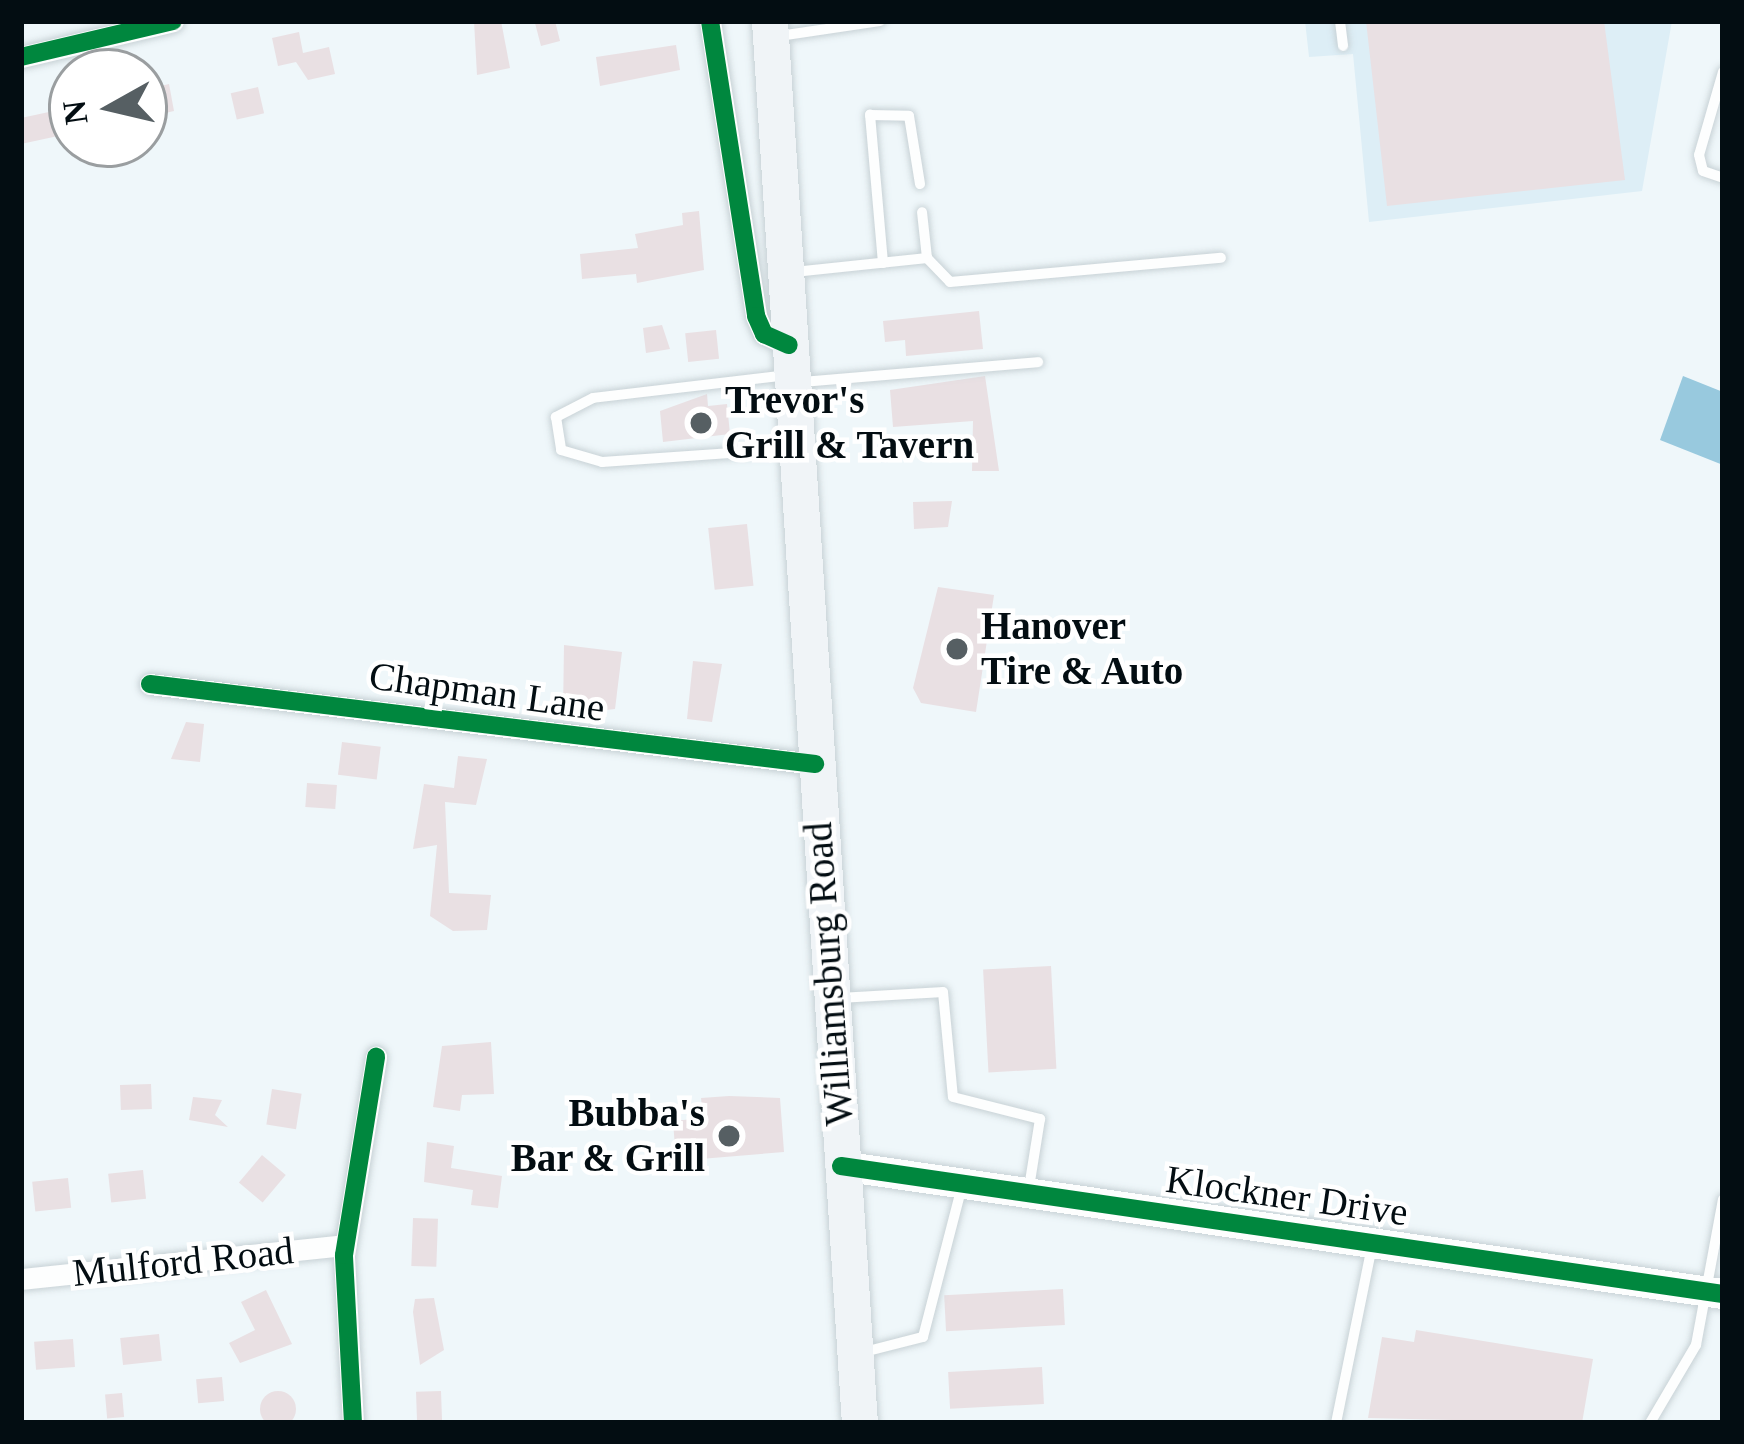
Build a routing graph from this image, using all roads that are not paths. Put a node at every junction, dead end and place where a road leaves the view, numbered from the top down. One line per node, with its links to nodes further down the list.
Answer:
1 (173, 21): 7 (street)
2 (710, 21): 17 (street)
3 (880, 21): 5 (lane)
4 (1340, 21): 6 (lane)
5 (771, 28): 15 (main road, Williamsburg Road)
6 (1342, 46)
7 (21, 57)
8 (1723, 71): 9 (lane)
9 (1723, 178)
10 (920, 184): 14 (lane)
11 (922, 212): 12 (lane)
12 (927, 258): 13 (lane); 14 (lane)
13 (1221, 258)
14 (883, 263): 15 (lane)
15 (785, 273): 17 (main road, Williamsburg Road)
16 (1038, 362): 17 (lane)
17 (790, 367): 18 (main road, Williamsburg Road); 18 (lane)
18 (796, 448): 20 (main road, Williamsburg Road)
19 (150, 684): 20 (street, Chapman Lane)
20 (815, 764): 21 (main road, Williamsburg Road)
21 (830, 999): 23 (main road, Williamsburg Road); 25 (lane)
22 (376, 1057): 28 (street)
23 (841, 1166): 24 (street, Klockner Drive); 31 (main road, Williamsburg Road)
24 (963, 1183): 25 (street, Klockner Drive); 31 (lane)
25 (1029, 1192): 27 (street, Klockner Drive)
26 (1723, 1199): 30 (lane)
27 (1372, 1242): 30 (street, Klockner Drive); 34 (lane)
28 (345, 1245): 29 (street, Mulford Road); 32 (street)
29 (21, 1279)
30 (1714, 1292): 35 (lane)
31 (855, 1353): 33 (main road, Williamsburg Road)
32 (352, 1423)
33 (860, 1423)
34 (1336, 1423)
35 (1650, 1423)

